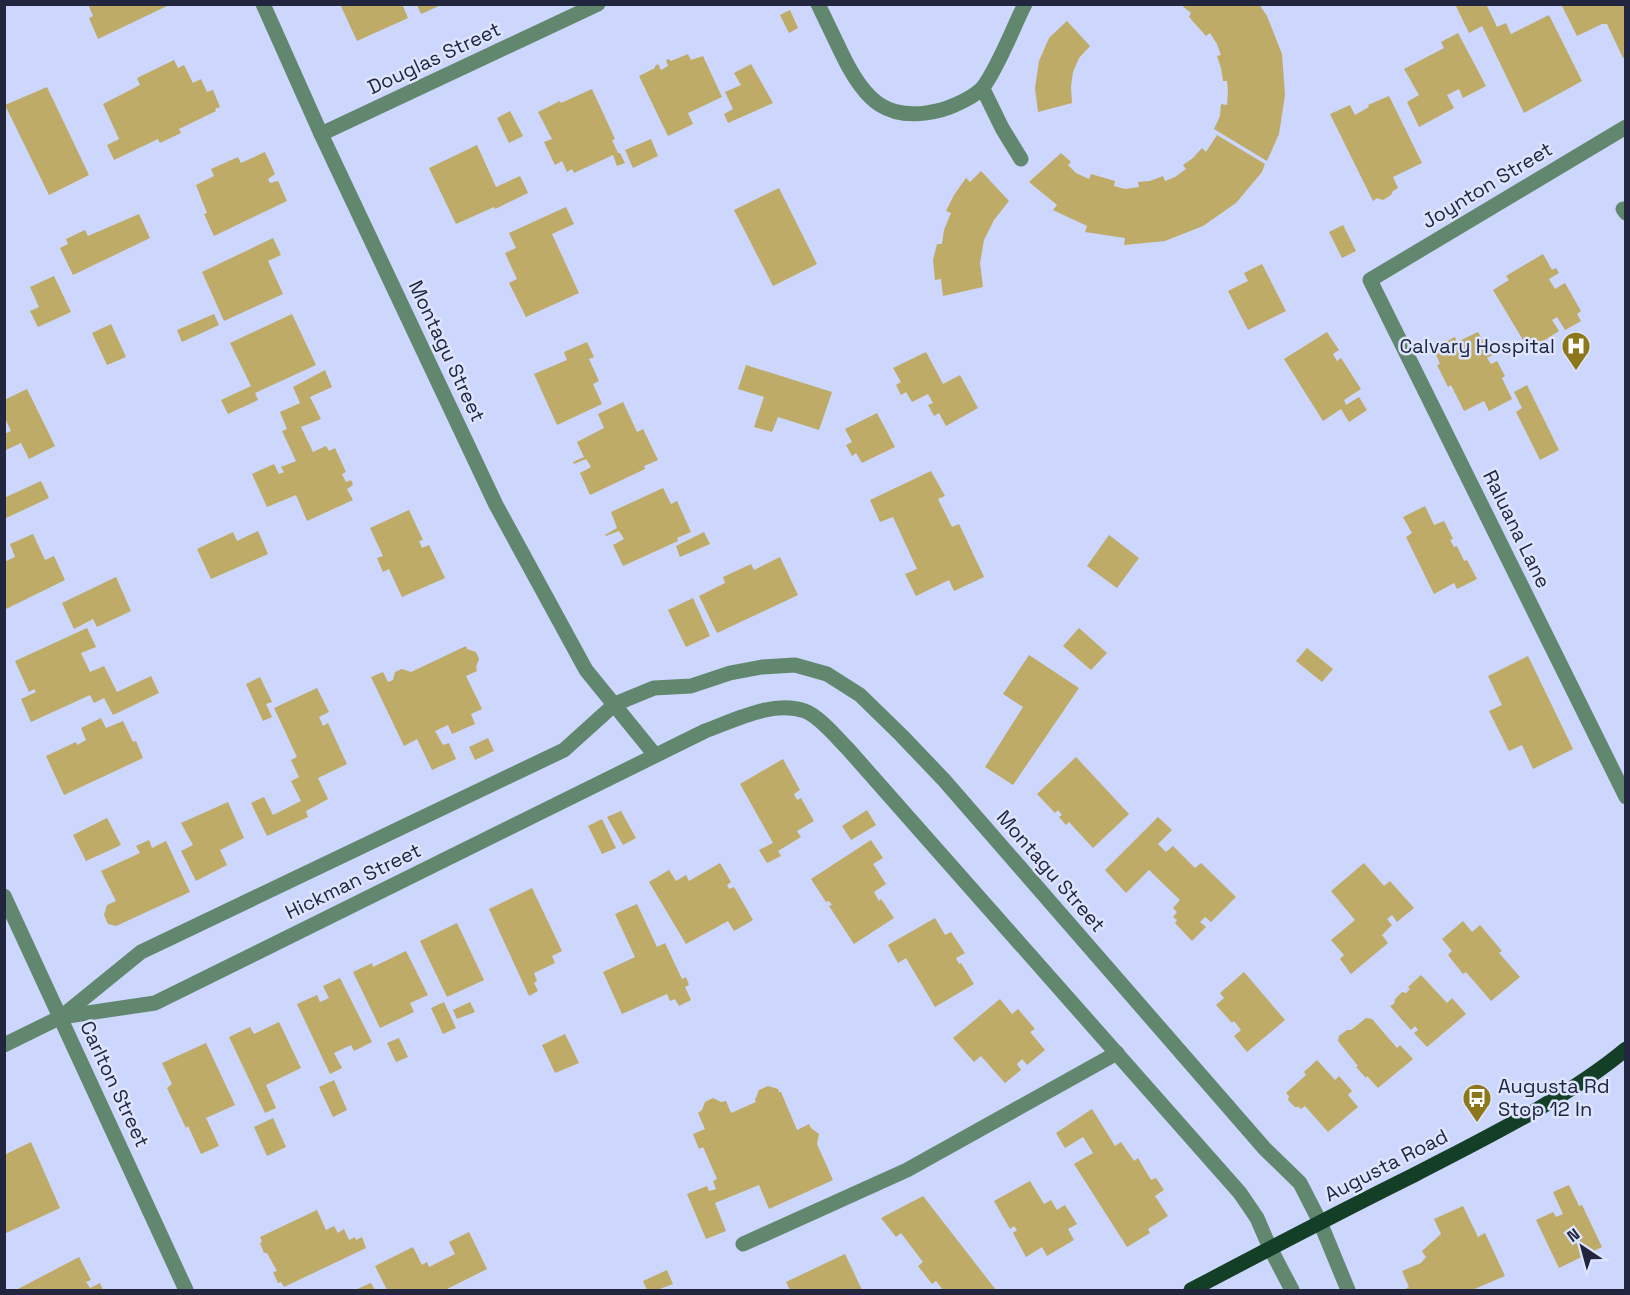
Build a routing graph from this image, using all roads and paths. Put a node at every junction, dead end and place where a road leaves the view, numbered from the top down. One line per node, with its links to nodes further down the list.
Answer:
1 (263, 4): 7 (street, Montagu Street)
2 (598, 4): 7 (street, Douglas Street)
3 (818, 4): 5 (street)
4 (1024, 4): 5 (street)
5 (983, 89): 8 (street)
6 (1626, 127): 9 (street, Joynton Street)
7 (321, 134): 10 (street, Montagu Street)
8 (1021, 159)
9 (1371, 280): 12 (street, Raluana Lane)
10 (615, 704): 11 (street, Montagu Street); 14 (street, Hickman Street); 18 (street, Montagu Street)
11 (655, 755): 14 (street, Hickman Street); 17 (street)
12 (1626, 798)
13 (4, 896): 14 (street, Carlton Street)
14 (61, 1017): 15 (street, Hickman Street); 21 (street, Carlton Street)
15 (4, 1045)
16 (1626, 1049): 18 (main road, Augusta Road)
17 (1117, 1053): 19 (street); 20 (street)
18 (1320, 1222): 20 (main road, Augusta Road); 24 (street, Montagu Street)
19 (743, 1244)
20 (1270, 1248): 22 (main road, Augusta Road); 23 (street)
21 (186, 1290)
22 (1191, 1290)
23 (1292, 1290)
24 (1348, 1290)

